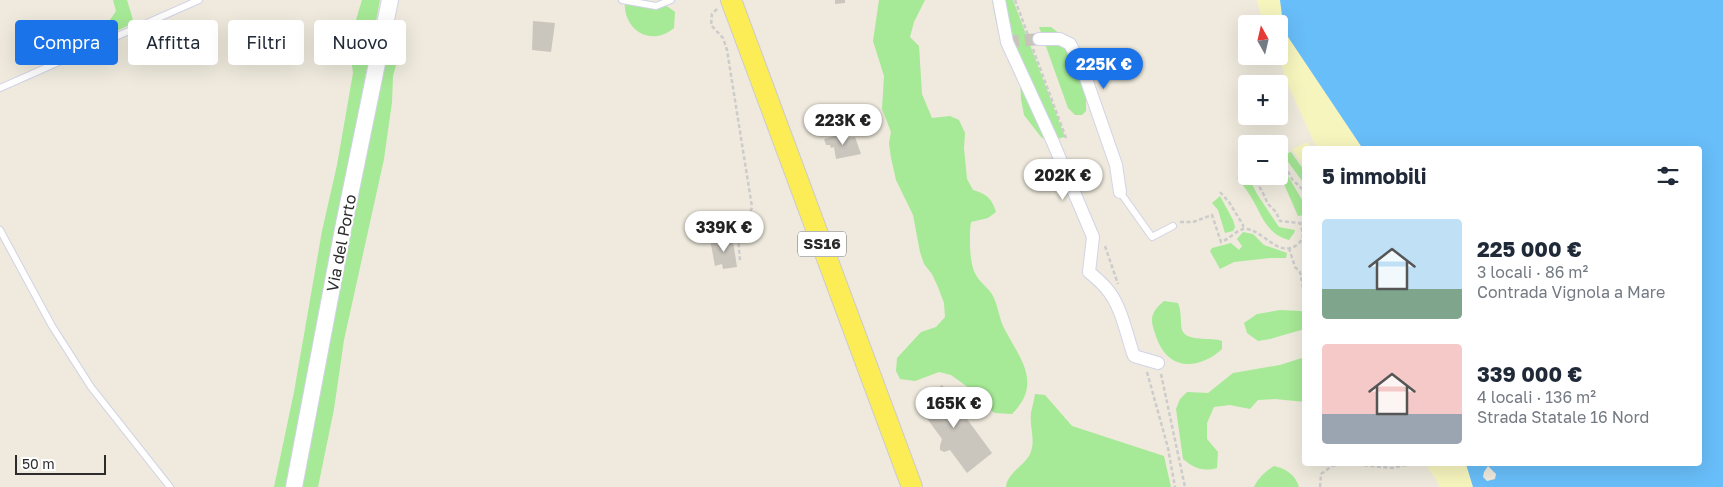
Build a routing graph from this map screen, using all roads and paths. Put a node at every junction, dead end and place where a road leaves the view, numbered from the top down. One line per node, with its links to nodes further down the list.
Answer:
1 (199, 0): 8 (lane)
2 (390, 0): 28 (street, Via del Porto)
3 (622, 0): 4 (lane)
4 (672, 0)
5 (731, 0): 21 (path); 29 (main road, SS16)
6 (999, 0): 23 (street)
7 (1039, 39): 12 (street)
8 (0, 88)
9 (1288, 171): 11 (path)
10 (1257, 185): 14 (path)
11 (1302, 189)
12 (1120, 192): 15 (lane)
13 (1220, 192): 17 (path)
14 (1300, 223): 16 (path)
15 (1176, 224): 17 (path)
16 (1302, 228)
17 (1243, 229): 20 (path)
18 (0, 230): 27 (lane)
19 (1302, 239): 20 (path)
20 (1289, 248): 22 (path)
21 (740, 261)
22 (1302, 282)
23 (1158, 363): 30 (path)
24 (1332, 466): 31 (path)
25 (1369, 466): 26 (path)
26 (1399, 466)
27 (170, 487)
28 (294, 487)
29 (912, 487)
30 (1185, 487)
31 (1320, 487)

